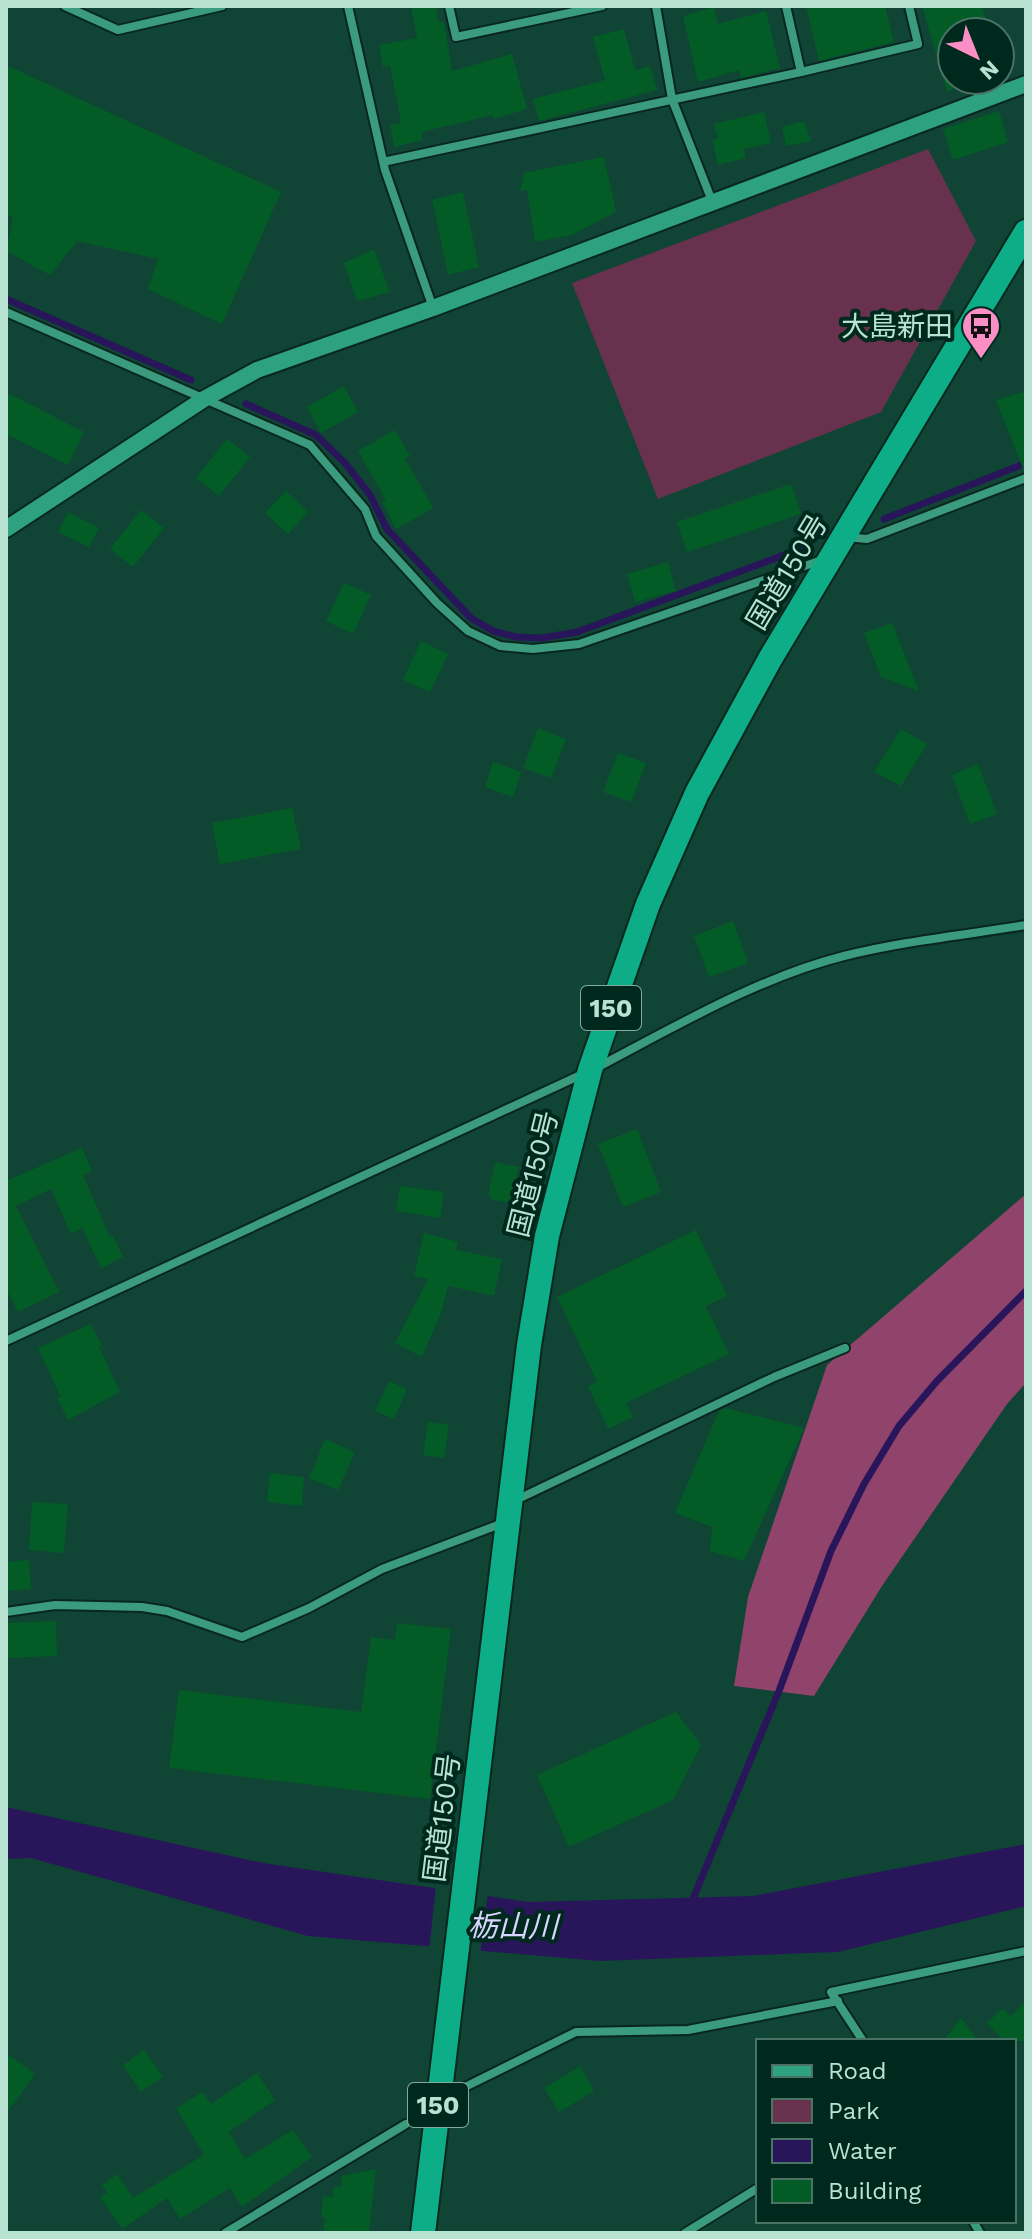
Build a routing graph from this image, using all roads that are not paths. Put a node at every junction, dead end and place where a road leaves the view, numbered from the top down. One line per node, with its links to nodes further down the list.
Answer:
1 (65, 6): 2 (street)
2 (222, 6)
3 (348, 6): 12 (street)
4 (449, 6): 5 (street)
5 (602, 6)
6 (656, 6): 11 (street)
7 (786, 6): 9 (street)
8 (909, 6): 9 (street)
9 (801, 72): 11 (street)
10 (1026, 84): 13 (street)
11 (672, 99): 12 (street); 13 (street)
12 (383, 162): 15 (street)
13 (712, 201): 15 (street)
14 (1026, 232): 20 (highway, 国道150号 / 150)
15 (433, 308): 17 (street)
16 (6, 312): 17 (street)
17 (204, 399): 19 (street); 20 (street)
18 (1026, 478): 20 (street)
19 (6, 529)
20 (837, 547): 22 (highway, 国道150号 / 150)
21 (1026, 925): 22 (street)
22 (590, 1070): 23 (street); 25 (highway, 国道150号 / 150)
23 (6, 1341)
24 (845, 1348): 25 (street)
25 (508, 1512): 26 (street); 34 (highway, 国道150号 / 150)
26 (6, 1612)
27 (1026, 1951): 28 (street)
28 (838, 2001): 29 (street); 30 (street)
29 (862, 2039)
30 (463, 2088)
31 (406, 2124): 33 (street)
32 (756, 2189): 35 (street)
33 (225, 2233)
34 (423, 2233)
35 (685, 2233)

